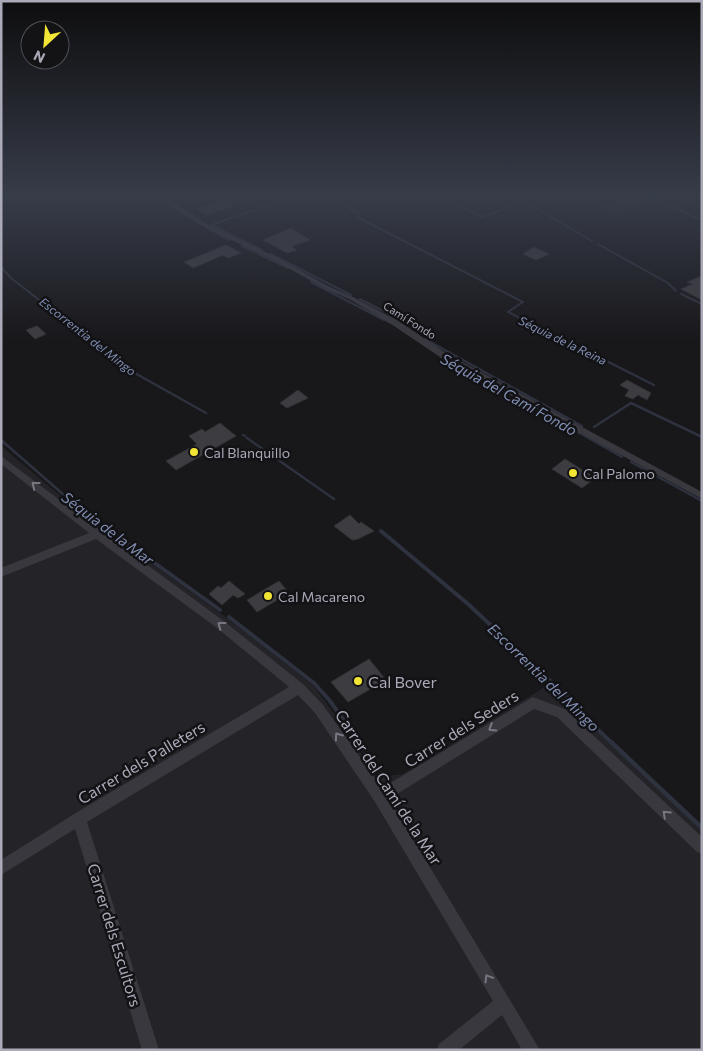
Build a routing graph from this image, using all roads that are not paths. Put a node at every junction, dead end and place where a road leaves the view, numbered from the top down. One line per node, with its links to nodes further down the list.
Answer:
1 (242, 243): 3 (street, Camí Fondo)
2 (1, 459): 4 (street, Carrer del Camí de la Mar, one-way to 2)
3 (702, 496)
4 (97, 534): 5 (street); 6 (street, Carrer del Camí de la Mar, one-way to 4)
5 (1, 573)
6 (300, 688): 7 (street, Carrer del Camí de la Mar, one-way to 6); 8 (street, Carrer dels Palleters)
7 (380, 797): 9 (street, Carrer dels Seders, one-way to 7); 11 (street, Carrer del Camí de la Mar, one-way to 7)
8 (79, 819): 10 (street, Carrer dels Palleters); 12 (street, Carrer dels Escultors)
9 (702, 847)
10 (1, 868)
11 (503, 1003): 13 (street); 14 (street, Carrer del Camí de la Mar)
12 (151, 1050)
13 (445, 1050)
14 (532, 1050)

